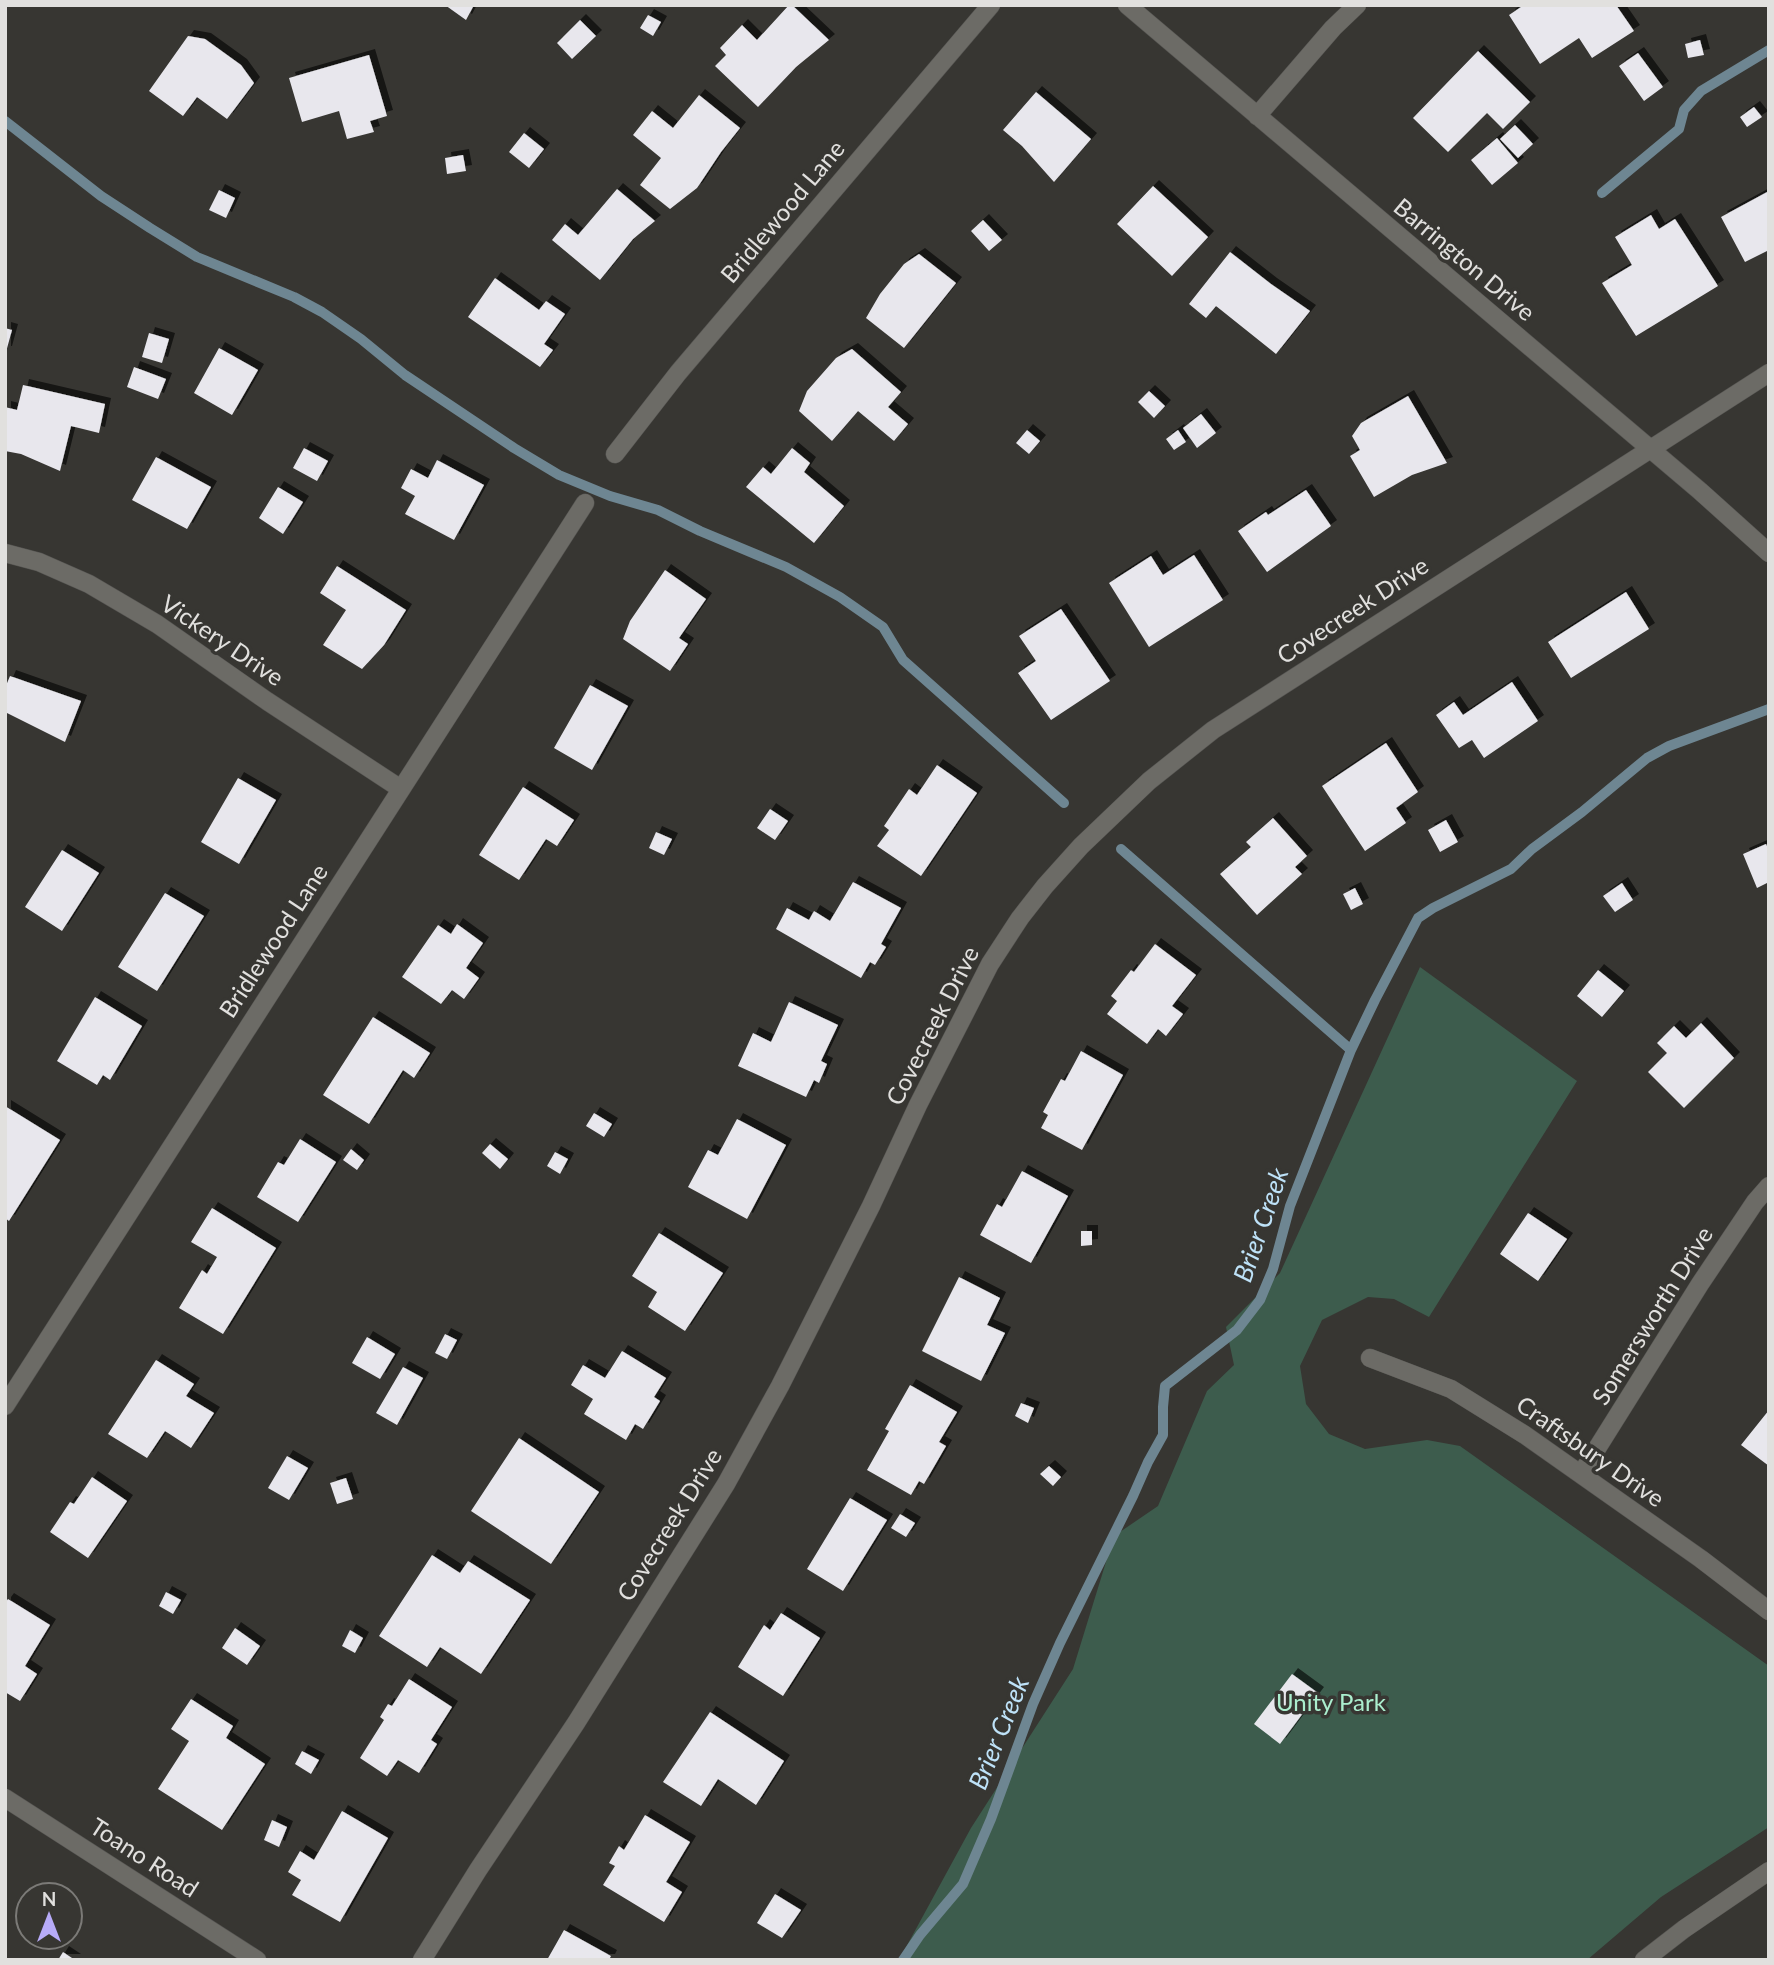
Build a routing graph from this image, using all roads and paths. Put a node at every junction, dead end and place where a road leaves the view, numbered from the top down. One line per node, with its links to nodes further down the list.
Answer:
1 (991, 5): 7 (street, Bridlewood Lane)
2 (1127, 5): 4 (street, Barrington Drive)
3 (1357, 5): 4 (street)
4 (1257, 116): 6 (street, Barrington Drive)
5 (1769, 373): 6 (street, Covecreek Drive)
6 (1650, 449): 10 (street, Barrington Drive); 20 (street, Covecreek Drive)
7 (615, 454)
8 (585, 503): 11 (street, Bridlewood Lane)
9 (5, 553): 11 (street, Vickery Drive)
10 (1769, 553)
11 (401, 789): 14 (street, Bridlewood Lane)
12 (1769, 1186): 15 (street, Somersworth Drive)
13 (1370, 1358): 15 (street, Craftsbury Drive)
14 (5, 1406)
15 (1581, 1474): 16 (street, Craftsbury Drive)
16 (1769, 1611)
17 (5, 1798): 19 (street, Toano Road)
18 (1769, 1871): 21 (street)
19 (257, 1960)
20 (422, 1960)
21 (1644, 1960)

